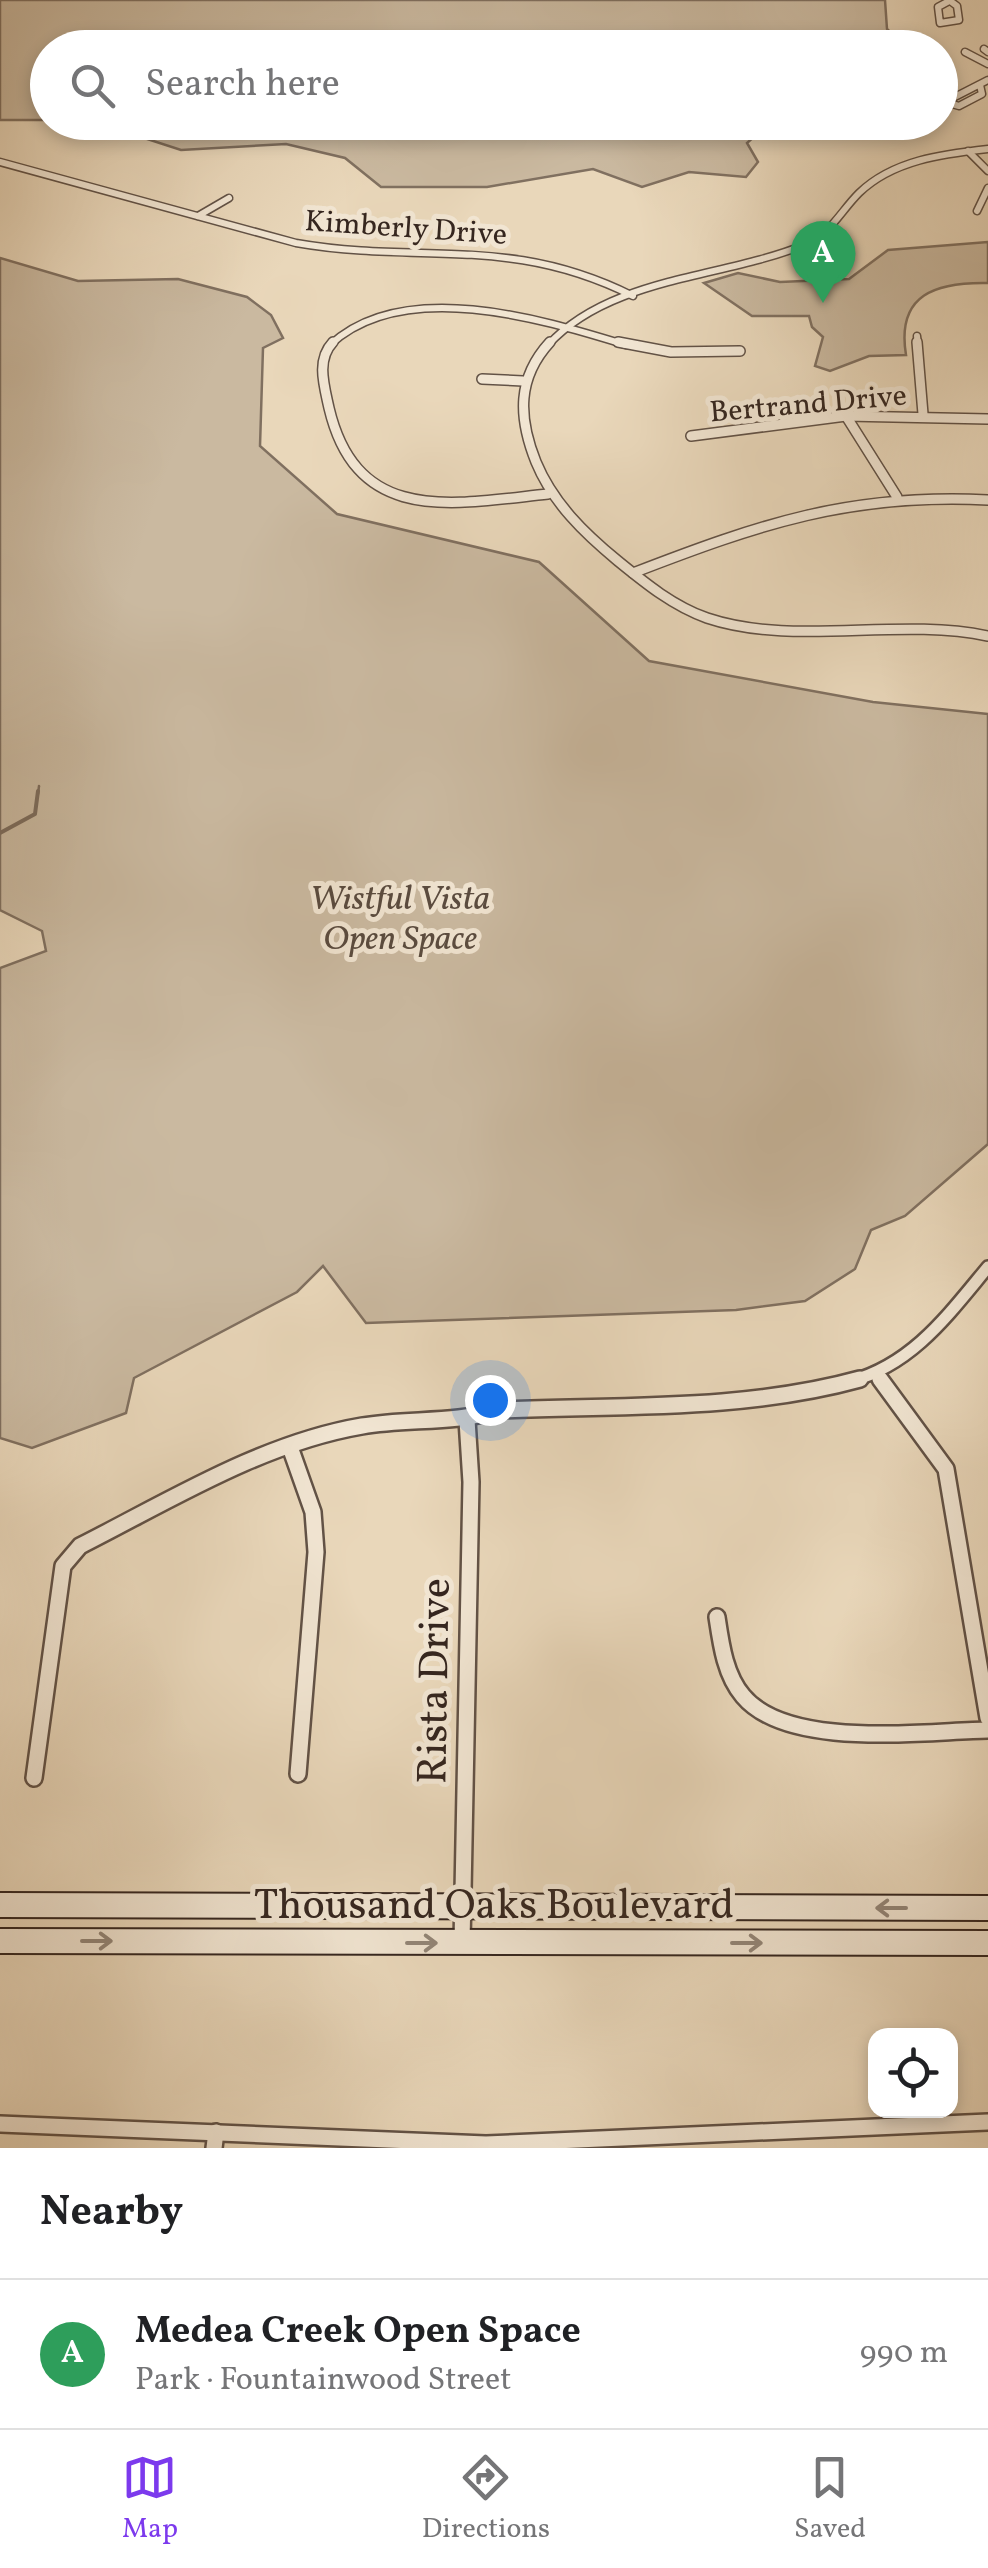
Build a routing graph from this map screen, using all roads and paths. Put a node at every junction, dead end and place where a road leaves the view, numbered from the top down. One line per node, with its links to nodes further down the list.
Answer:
1 (965, 52): 2 (street)
2 (988, 64)
3 (984, 83): 4 (street); 5 (street)
4 (958, 93)
5 (958, 104)
6 (988, 150): 7 (street)
7 (968, 151): 9 (street); 14 (street)
8 (0, 162): 13 (street, Kimberly Drive)
9 (988, 171)
10 (988, 188): 12 (street)
11 (229, 198): 13 (street)
12 (977, 211)
13 (198, 216): 14 (street, Kimberly Drive)
14 (632, 296): 15 (street)
15 (568, 326): 17 (street); 19 (street); 24 (street)
16 (917, 336): 20 (street)
17 (740, 351)
18 (482, 379): 19 (street)
19 (523, 381): 24 (street)
20 (923, 414): 21 (street, Bertrand Drive); 22 (street, Bertrand Drive)
21 (846, 416): 23 (street, Bertrand Drive); 25 (street)
22 (988, 419)
23 (692, 436)
24 (548, 494): 27 (street)
25 (897, 497): 26 (street); 27 (street)
26 (988, 500)
27 (633, 573): 28 (street)
28 (988, 636)
29 (988, 1267): 30 (street)
30 (878, 1374): 31 (street); 34 (street)
31 (467, 1420): 32 (street); 39 (street, Rista Drive)
32 (290, 1447): 36 (street); 37 (street)
33 (718, 1617): 35 (street)
34 (988, 1718)
35 (988, 1730)
36 (298, 1774)
37 (34, 1778)
38 (0, 1905): 39 (main road, Thousand Oaks Boulevard)
39 (462, 1907): 40 (main road, Thousand Oaks Boulevard, one-way to 39); 43 (street, Rista Drive)
40 (988, 1908)
41 (0, 1941): 43 (main road, Thousand Oaks Boulevard, one-way to 43)
42 (988, 1943): 43 (main road, Thousand Oaks Boulevard, one-way to 42)
43 (462, 1944)
44 (988, 2122): 47 (street)
45 (0, 2124): 46 (street)
46 (215, 2140): 47 (street)
47 (486, 2146)

